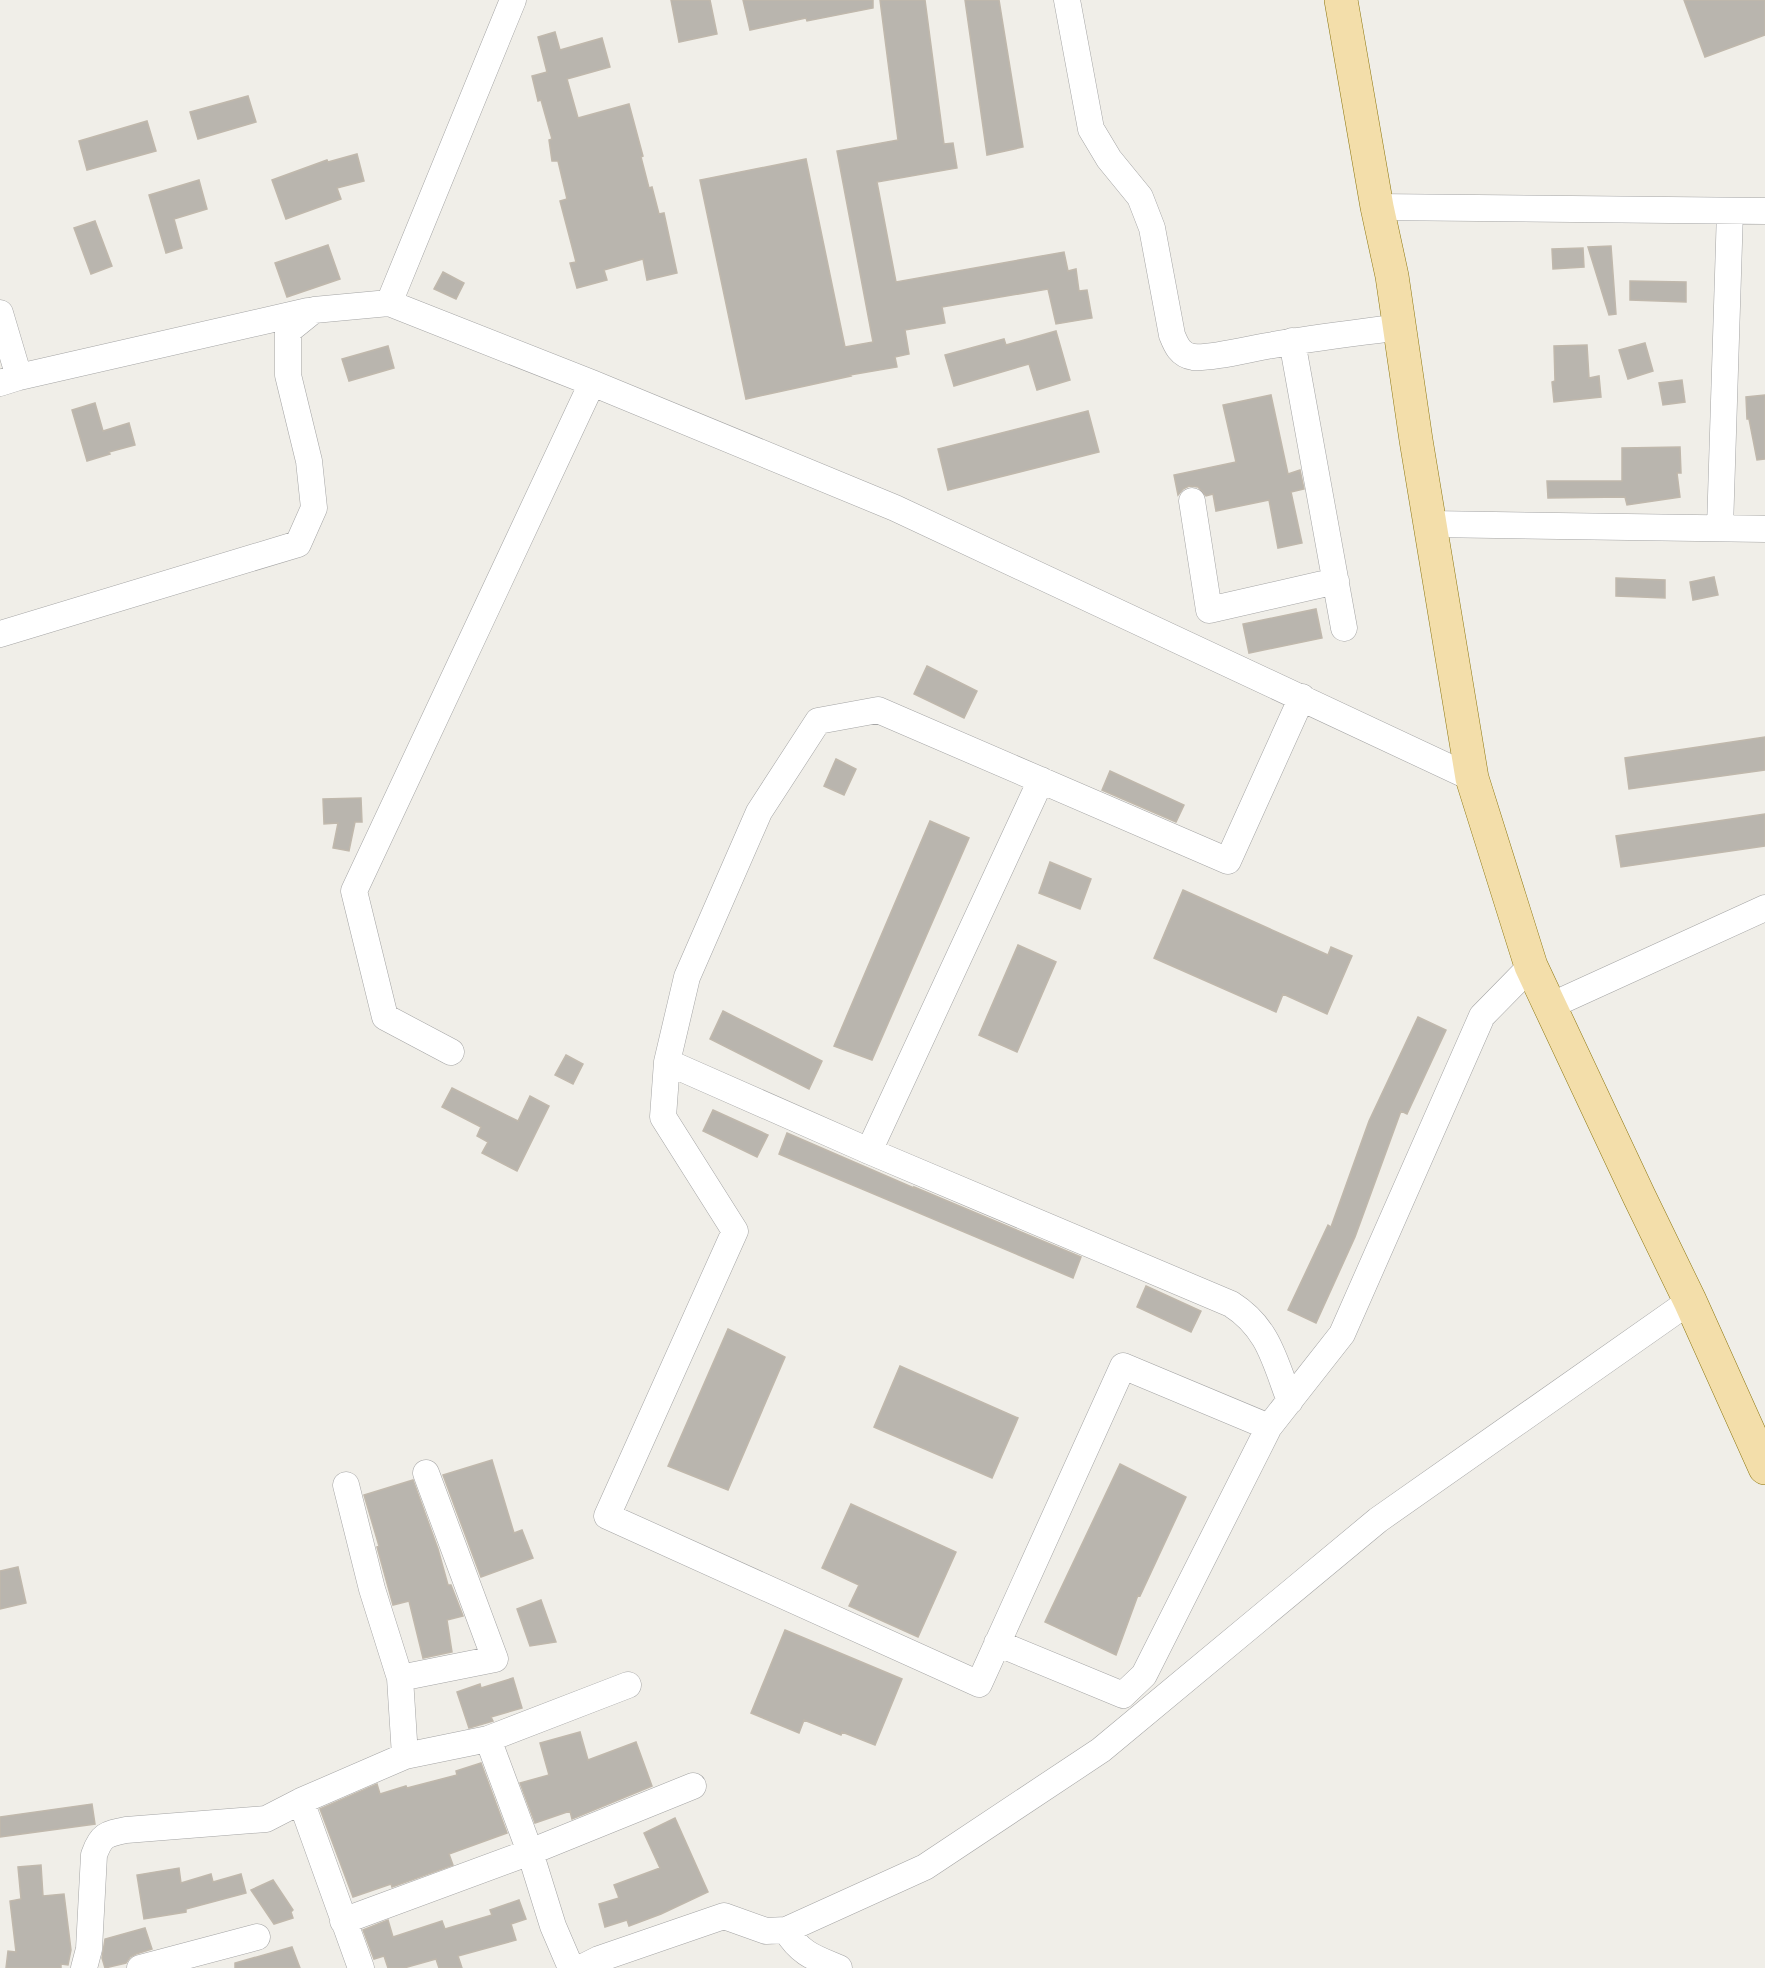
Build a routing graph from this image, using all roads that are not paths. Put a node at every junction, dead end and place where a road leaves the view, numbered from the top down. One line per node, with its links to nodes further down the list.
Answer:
1 (513, 0): 7 (street)
2 (1067, 0): 11 (street)
3 (1341, 0): 4 (main road)
4 (1377, 207): 5 (street); 10 (main road)
5 (1730, 211): 6 (street); 16 (street)
6 (1765, 212)
7 (389, 303): 8 (street); 13 (street)
8 (315, 310): 12 (street); 20 (street)
9 (0, 313): 12 (street)
10 (1400, 327): 11 (street); 15 (main road)
11 (1292, 341): 18 (street)
12 (9, 380)
13 (592, 383): 21 (street); 27 (street)
14 (1192, 501): 18 (street)
15 (1431, 524): 16 (street); 22 (main road)
16 (1720, 528): 17 (street)
17 (1765, 529)
18 (1336, 581): 19 (street)
19 (1344, 628)
20 (0, 634)
21 (1302, 697): 22 (street); 23 (street)
22 (1472, 778): 25 (main road)
23 (1041, 780): 28 (street); 29 (street)
24 (1765, 908): 26 (street)
25 (1531, 966): 26 (main road); 31 (street)
26 (1550, 1006): 30 (main road)
27 (451, 1052)
28 (667, 1062): 29 (street); 36 (street)
29 (869, 1151): 31 (street)
30 (1690, 1301): 33 (main road); 45 (street)
31 (1290, 1401): 32 (street)
32 (1269, 1427): 36 (street); 36 (street)
33 (1765, 1468)
34 (426, 1473): 37 (street)
35 (346, 1485): 37 (street)
36 (997, 1643)
37 (400, 1678): 40 (street)
38 (628, 1685): 39 (street)
39 (488, 1739): 40 (street); 43 (street)
40 (405, 1756): 42 (street)
41 (693, 1786): 43 (street)
42 (301, 1800): 44 (street); 47 (street)
43 (531, 1852): 44 (street); 50 (street)
44 (343, 1921): 49 (street)
45 (786, 1930): 51 (street); 52 (street)
46 (257, 1937): 48 (street)
47 (84, 1968)
48 (140, 1968)
49 (361, 1968)
50 (571, 1968)
51 (581, 1968)
52 (839, 1968)

